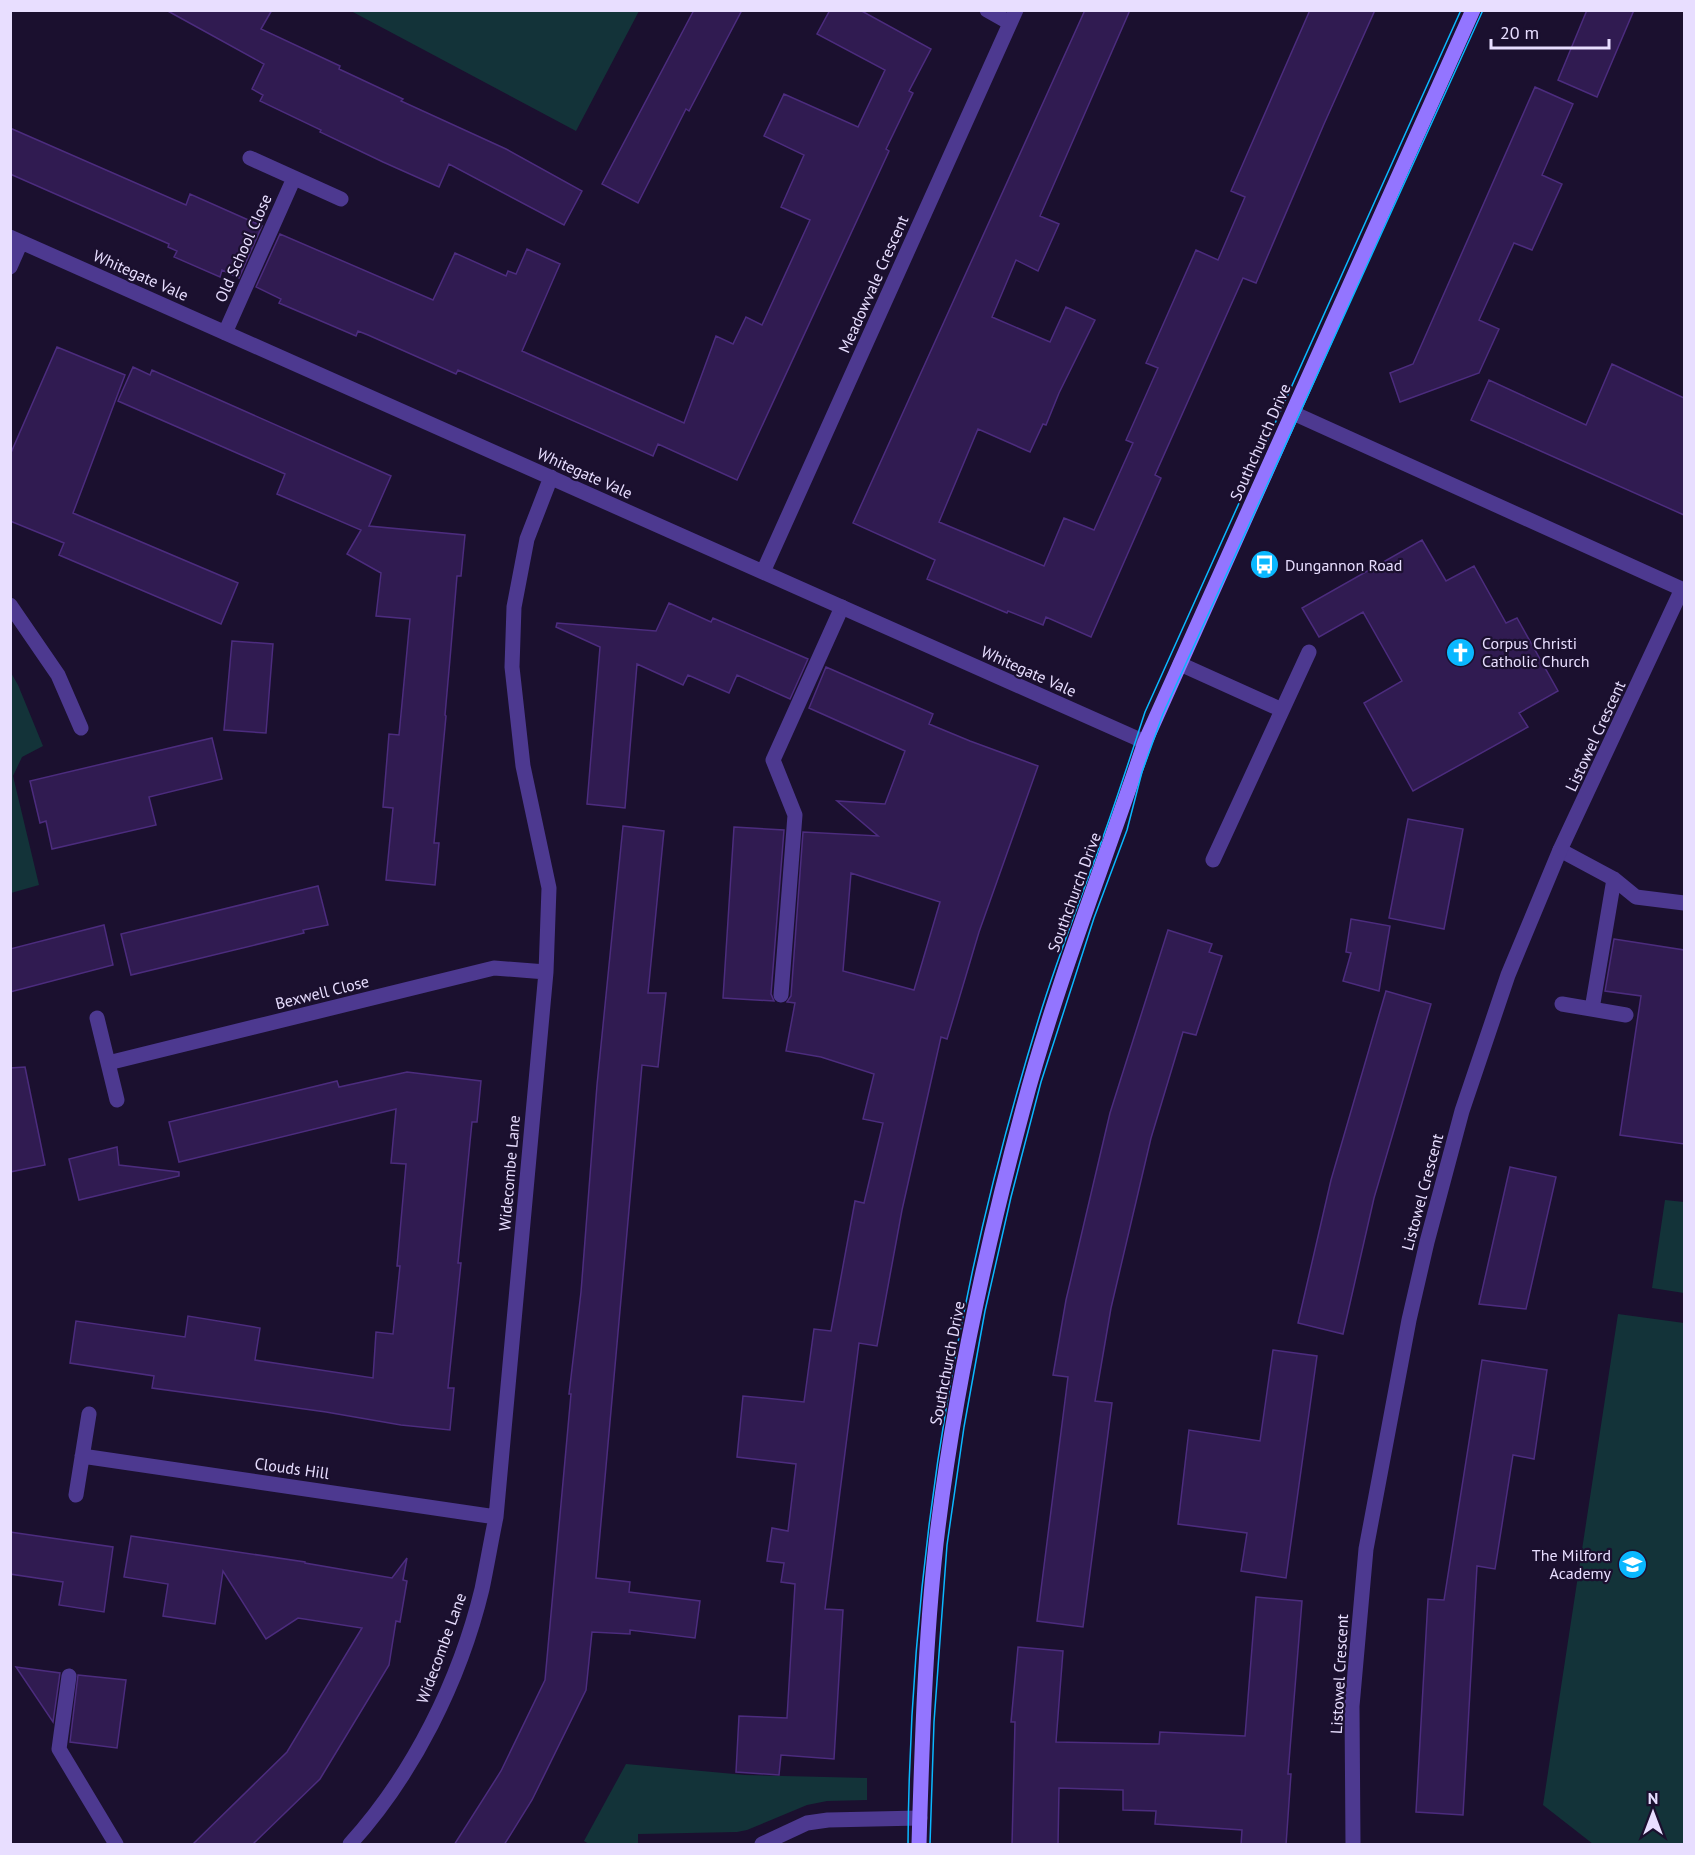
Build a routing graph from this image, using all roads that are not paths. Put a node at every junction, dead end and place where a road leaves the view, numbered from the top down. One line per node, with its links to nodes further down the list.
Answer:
1 (987, 10): 3 (street)
2 (1473, 10): 10 (street, Southchurch Drive)
3 (1013, 17): 12 (street, Meadowvale Crescent)
4 (250, 158): 5 (street)
5 (294, 178): 6 (street); 9 (street, Old School Close)
6 (341, 199)
7 (16, 240): 8 (street); 9 (street, Whitegate Vale)
8 (10, 267)
9 (225, 333): 11 (street, Whitegate Vale)
10 (1293, 413): 13 (street); 17 (street, Southchurch Drive)
11 (550, 477): 12 (street, Whitegate Vale); 25 (street, Widecombe Lane)
12 (763, 572): 15 (street, Whitegate Vale)
13 (1683, 590): 21 (street, Listowel Crescent)
14 (10, 605): 19 (street)
15 (842, 607): 20 (street, Whitegate Vale); 26 (street)
16 (1309, 652): 18 (street)
17 (1180, 664): 18 (street); 20 (street, Southchurch Drive)
18 (1282, 710): 22 (street)
19 (81, 728)
20 (1145, 742): 38 (street, Southchurch Drive)
21 (1560, 850): 23 (street); 43 (street, Listowel Crescent)
22 (1213, 860)
23 (1614, 879): 24 (street); 28 (street)
24 (1684, 903)
25 (546, 972): 31 (street, Bexwell Close); 36 (street, Widecombe Lane)
26 (781, 995)
27 (1562, 1004): 28 (street)
28 (1592, 1009): 29 (street)
29 (1626, 1015)
30 (97, 1018): 31 (street)
31 (108, 1064): 32 (street)
32 (117, 1100)
33 (89, 1414): 34 (street)
34 (82, 1456): 35 (street); 36 (street, Clouds Hill)
35 (76, 1495)
36 (496, 1516): 40 (street, Widecombe Lane)
37 (69, 1676): 39 (street)
38 (920, 1818): 41 (street); 42 (street, Southchurch Drive)
39 (116, 1845)
40 (350, 1845)
41 (762, 1845)
42 (919, 1845)
43 (1353, 1845)

